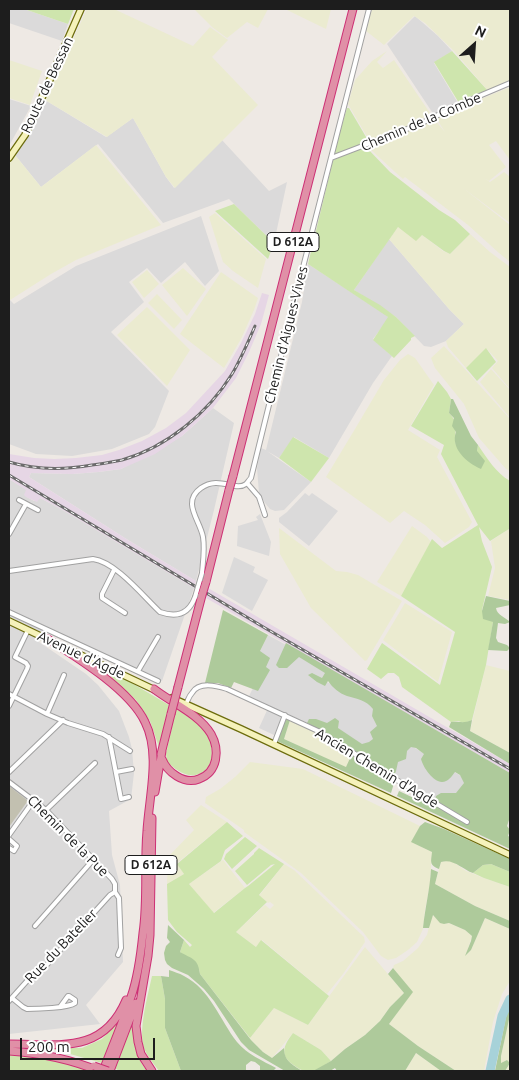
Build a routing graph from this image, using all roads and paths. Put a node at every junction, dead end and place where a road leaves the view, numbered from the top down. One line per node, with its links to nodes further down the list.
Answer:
1 (81, 9): 5 (main road, Route de Bessan)
2 (354, 9): 15 (highway, D 612A, bridge)
3 (369, 9): 6 (street, Chemin d'Aigues-Vives / D 612A)
4 (510, 83): 6 (street, Chemin de la Combe)
5 (9, 158)
6 (331, 158): 7 (street, Chemin d'Aigues-Vives / D 612A)
7 (247, 483): 11 (street); 15 (street, bridge)
8 (19, 500): 9 (street)
9 (26, 504): 10 (street); 12 (street)
10 (38, 510)
11 (265, 515)
12 (9, 534)
13 (114, 570): 14 (street); 15 (street); 17 (street)
14 (9, 571)
15 (199, 596): 36 (highway, D 612A, bridge)
16 (9, 612): 22 (street)
17 (125, 613)
18 (9, 621): 19 (main road, Avenue d'Agde)
19 (28, 630): 21 (main road, Avenue d'Agde); 27 (street)
20 (158, 636): 22 (street)
21 (48, 639): 25 (main road, Avenue d'Agde); 44 (highway)
22 (138, 671): 24 (street)
23 (64, 676): 30 (street)
24 (158, 681)
25 (154, 689): 28 (main road, Avenue d'Agde); 37 (highway)
26 (9, 694): 27 (street)
27 (14, 697): 29 (street); 30 (street)
28 (186, 704): 31 (street, Ancien Chemin d'Agde); 34 (main road, Avenue d'Agde)
29 (9, 706)
30 (47, 714): 32 (street)
31 (285, 715): 34 (street); 47 (street, Ancien Chemin d'Agde)
32 (63, 720): 33 (street); 40 (street)
33 (109, 737): 35 (street); 41 (street)
34 (274, 744): 51 (main road, Avenue d'Agde)
35 (130, 751)
36 (162, 751): 37 (highway, D 612A); 44 (highway, D 612A)
37 (162, 759): 57 (highway, D 612A)
38 (95, 763): 46 (street)
39 (132, 769): 41 (street)
40 (9, 772)
41 (116, 772): 43 (street)
42 (9, 782): 45 (street, Chemin de la Pue)
43 (129, 797)
44 (150, 798): 56 (highway, D 612A)
45 (34, 800): 46 (street, Chemin de la Pue); 48 (street)
46 (46, 810): 52 (street, Chemin de la Pue)
47 (467, 822)
48 (9, 835)
49 (9, 839): 50 (street)
50 (9, 848)
51 (510, 855)
52 (93, 860): 53 (street, Chemin de la Pue); 54 (street)
53 (115, 892): 55 (street, Chemin de la Pue); 58 (street, Rue du Batelier)
54 (34, 926)
55 (118, 955)
56 (136, 978): 60 (highway); 61 (highway)
57 (144, 979): 62 (highway, D 612A); 63 (highway, D 612A)
58 (10, 999): 59 (street)
59 (60, 1007)
60 (9, 1048): 61 (highway)
61 (98, 1069): 62 (highway, bridge)
62 (109, 1071)
63 (152, 1071)

